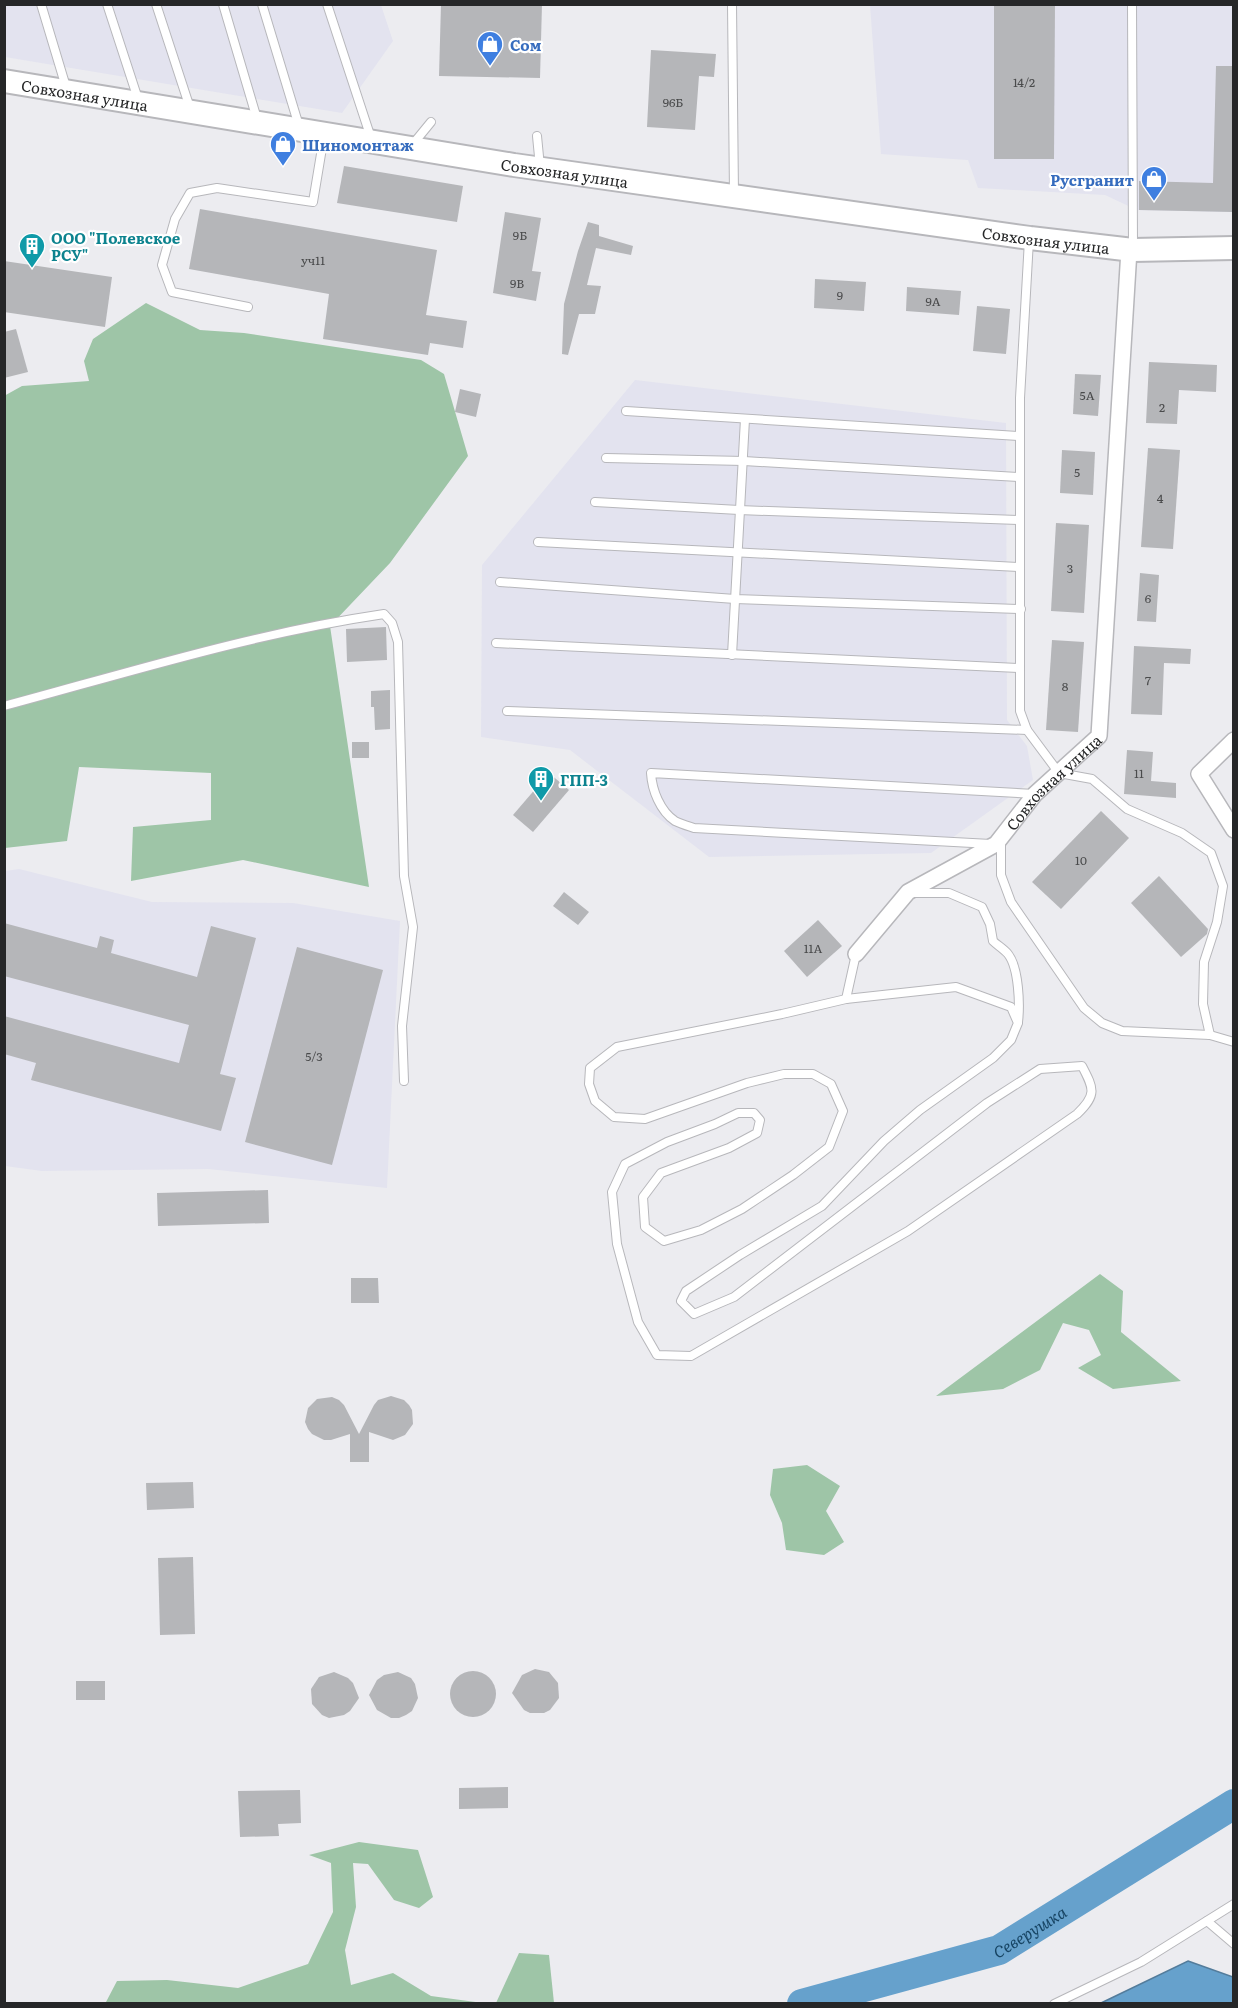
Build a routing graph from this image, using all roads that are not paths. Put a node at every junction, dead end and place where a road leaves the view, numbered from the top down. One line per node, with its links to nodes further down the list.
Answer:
1 (41, 4): 10 (lane)
2 (107, 4): 11 (lane)
3 (156, 4): 12 (lane)
4 (222, 4): 14 (lane)
5 (262, 4): 15 (lane)
6 (327, 4): 18 (lane)
7 (732, 4): 21 (lane)
8 (1132, 4): 24 (lane)
9 (4, 81): 10 (main road, Совхозная улица)
10 (67, 91): 11 (main road, Совхозная улица)
11 (139, 104): 12 (main road, Совхозная улица)
12 (191, 112): 14 (main road, Совхозная улица)
13 (431, 122): 19 (lane)
14 (258, 124): 15 (main road, Совхозная улица)
15 (301, 130): 16 (main road, Совхозная улица)
16 (324, 135): 18 (main road, Совхозная улица); 25 (lane)
17 (537, 136): 20 (lane)
18 (373, 143): 19 (main road, Совхозная улица)
19 (410, 148): 20 (main road, Совхозная улица)
20 (540, 169): 21 (main road, Совхозная улица)
21 (734, 196): 22 (main road, Совхозная улица)
22 (1030, 238): 24 (main road, Совхозная улица); 28 (lane)
23 (1233, 248): 24 (main road, Совхозная улица)
24 (1131, 250): 48 (street, Совхозная улица)
25 (248, 307)
26 (626, 411): 27 (lane)
27 (746, 419): 28 (lane); 30 (lane)
28 (1019, 436): 31 (lane)
29 (606, 458): 30 (lane)
30 (744, 461): 31 (lane); 33 (lane)
31 (1019, 477): 34 (lane)
32 (596, 502): 33 (lane)
33 (739, 510): 34 (lane); 36 (lane)
34 (1019, 520): 37 (lane)
35 (538, 542): 36 (lane)
36 (739, 552): 37 (lane); 39 (lane)
37 (1020, 567): 40 (lane)
38 (500, 582): 39 (lane)
39 (735, 599): 40 (lane); 42 (lane)
40 (1020, 609): 43 (lane)
41 (496, 643): 42 (lane)
42 (732, 655): 43 (lane)
43 (1020, 668): 46 (lane)
44 (4, 706): 59 (lane)
45 (507, 711): 46 (lane)
46 (1027, 730): 48 (lane)
47 (1233, 740): 50 (street)
48 (1059, 773): 49 (street, Совхозная улица); 57 (lane)
49 (1035, 794): 51 (street, Совхозная улица); 52 (lane)
50 (1233, 830)
51 (1006, 831): 52 (street, Совхозная улица); 57 (lane)
52 (996, 844): 53 (street, Совхозная улица)
53 (908, 892): 54 (street, Совхозная улица); 56 (lane)
54 (856, 954): 55 (lane)
55 (846, 999): 56 (lane); 56 (lane)
56 (1018, 1023)
57 (1210, 1035): 58 (lane)
58 (1233, 1042)
59 (404, 1081)
60 (1233, 1904): 61 (lane)
61 (1207, 1921): 62 (lane); 63 (lane)
62 (1233, 1944)
63 (1054, 2004)

